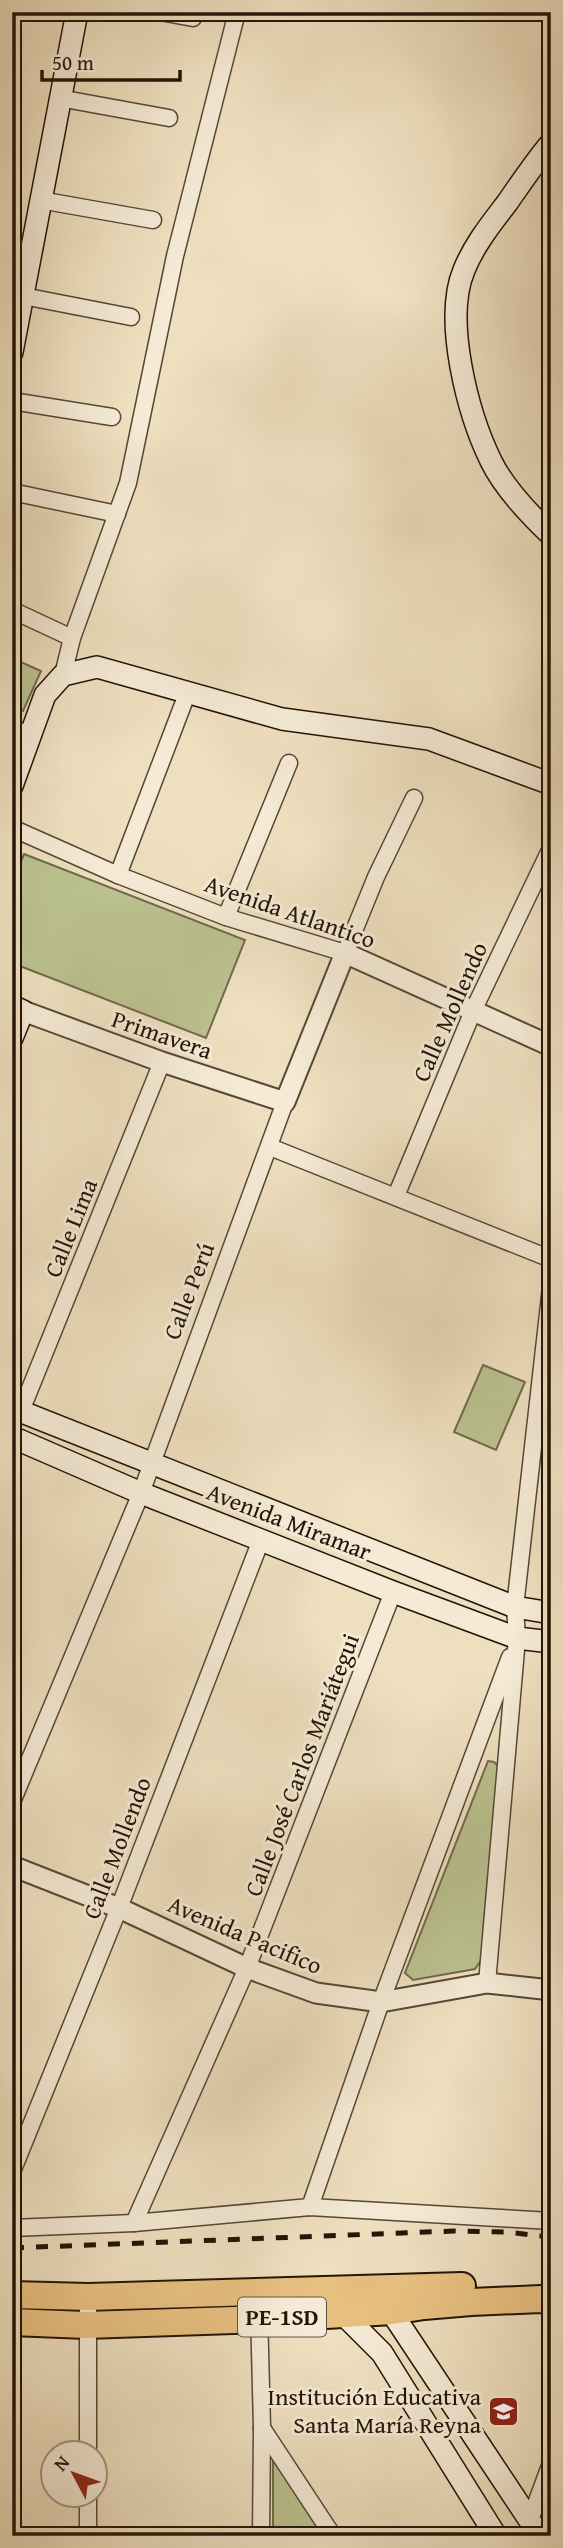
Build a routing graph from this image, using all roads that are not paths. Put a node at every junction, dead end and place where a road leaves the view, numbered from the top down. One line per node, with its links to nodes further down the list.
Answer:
1 (77, 12): 5 (main road)
2 (160, 12): 4 (street)
3 (237, 12): 16 (street)
4 (193, 18)
5 (59, 98): 6 (street); 8 (main road)
6 (169, 118)
7 (551, 143): 17 (main road)
8 (40, 200): 9 (street); 10 (main road)
9 (153, 220)
10 (23, 296): 11 (street); 12 (main road)
11 (131, 317)
12 (12, 352)
13 (12, 401): 14 (street)
14 (112, 417)
15 (12, 492): 16 (street)
16 (117, 514): 19 (street)
17 (551, 535)
18 (12, 610): 19 (street)
19 (72, 638): 20 (street)
20 (63, 674): 21 (main road); 22 (main road)
21 (187, 694): 24 (main road); 29 (street)
22 (21, 732): 25 (main road)
23 (289, 763): 30 (street)
24 (551, 784)
25 (12, 786)
26 (414, 798): 31 (street, Calle Perú)
27 (12, 828): 29 (street, Avenida Atlantico)
28 (551, 848): 33 (street, Calle Mollendo)
29 (118, 875): 30 (street, Avenida Atlantico)
30 (226, 917): 31 (street, Avenida Atlantico)
31 (345, 953): 33 (street, Avenida Atlantico); 37 (street, Calle Perú)
32 (18, 1009): 34 (main road); 36 (street, Primavera)
33 (473, 1011): 35 (street, Avenida Atlantico); 39 (street, Calle Mollendo)
34 (12, 1038)
35 (551, 1046)
36 (162, 1062): 37 (street, Primavera); 42 (street, Calle Lima)
37 (285, 1102): 38 (street, Calle Perú)
38 (270, 1147): 39 (street); 44 (street, Calle Perú)
39 (396, 1196): 40 (street)
40 (551, 1258)
41 (551, 1287): 48 (street)
42 (17, 1410): 44 (main road, Avenida Miramar)
43 (12, 1437): 45 (main road, Avenida Miramar)
44 (151, 1463): 45 (street, Calle Perú); 48 (main road, Avenida Miramar)
45 (141, 1493): 46 (main road, Avenida Miramar); 52 (street, Calle Perú)
46 (261, 1540): 47 (main road, Avenida Miramar); 54 (street, Calle Mollendo)
47 (393, 1592): 50 (main road, Avenida Miramar); 55 (street, Calle José Carlos Mariátegui)
48 (515, 1607): 49 (main road, Avenida Miramar); 50 (street)
49 (551, 1613)
50 (517, 1638): 51 (main road, Avenida Miramar); 56 (street); 58 (street)
51 (551, 1642)
52 (12, 1802)
53 (12, 1866): 54 (street, Avenida Pacifico)
54 (119, 1908): 55 (street, Avenida Pacifico); 59 (street, Calle Mollendo)
55 (247, 1968): 58 (street, Avenida Pacifico); 62 (street, Calle José Carlos Mariátegui)
56 (487, 1983): 57 (street, Avenida Pacifico); 58 (street, Avenida Pacifico)
57 (551, 1990)
58 (381, 2002): 60 (street)
59 (12, 2172)
60 (310, 2207): 61 (street); 62 (street)
61 (551, 2221)
62 (134, 2223): 63 (street)
63 (12, 2228)
64 (551, 2288): 65 (highway, PE-1SD)
65 (375, 2289): 66 (highway, PE-1SD); 71 (main road)
66 (322, 2290): 67 (highway, PE-1SD); 72 (main road)
67 (258, 2291): 69 (highway, PE-1SD); 73 (street)
68 (12, 2295): 69 (highway, PE-1SD)
69 (88, 2297): 75 (street)
70 (551, 2302): 71 (highway, PE-1SD)
71 (392, 2311): 72 (highway, PE-1SD); 80 (main road)
72 (343, 2314): 73 (highway, PE-1SD); 84 (main road)
73 (260, 2319): 75 (highway, PE-1SD); 76 (street)
74 (12, 2322): 75 (highway, PE-1SD)
75 (86, 2325): 77 (street)
76 (262, 2428): 82 (street); 83 (street)
77 (88, 2440)
78 (551, 2463): 80 (street)
79 (88, 2510): 81 (street)
80 (535, 2528)
81 (89, 2536)
82 (261, 2536)
83 (333, 2536)
84 (496, 2536)

